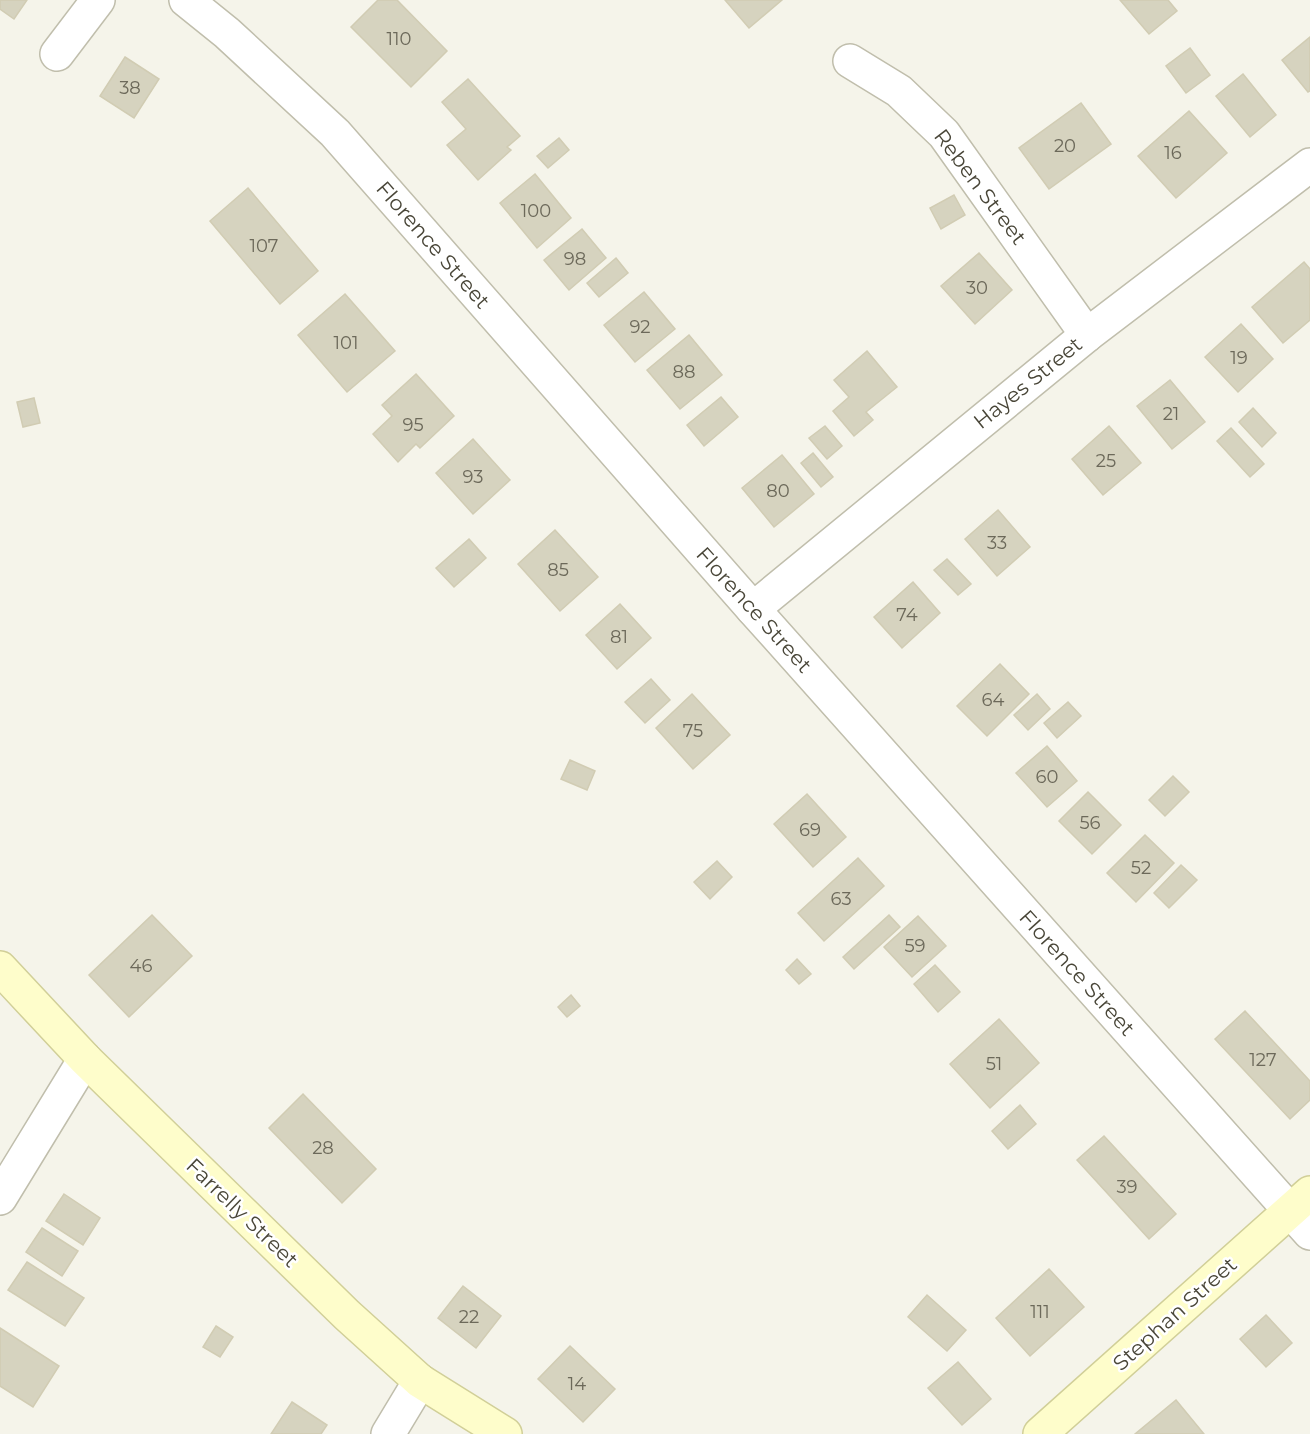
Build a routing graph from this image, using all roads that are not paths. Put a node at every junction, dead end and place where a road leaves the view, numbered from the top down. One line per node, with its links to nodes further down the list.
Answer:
1 (98, 0): 3 (street)
2 (186, 0): 7 (street, Florence Street)
3 (57, 54)
4 (850, 61): 6 (street, Reben Street)
5 (1310, 165): 6 (street, Hayes Street)
6 (1087, 335): 7 (street, Hayes Street)
7 (753, 609): 11 (street, Florence Street)
8 (0, 968): 9 (street, Farrelly Street)
9 (85, 1059): 10 (street); 12 (street, Farrelly Street)
10 (0, 1198)
11 (1303, 1212): 15 (street, Stephan Street)
12 (420, 1381): 13 (street); 14 (street, Farrelly Street)
13 (388, 1434)
14 (505, 1434)
15 (1040, 1434)

